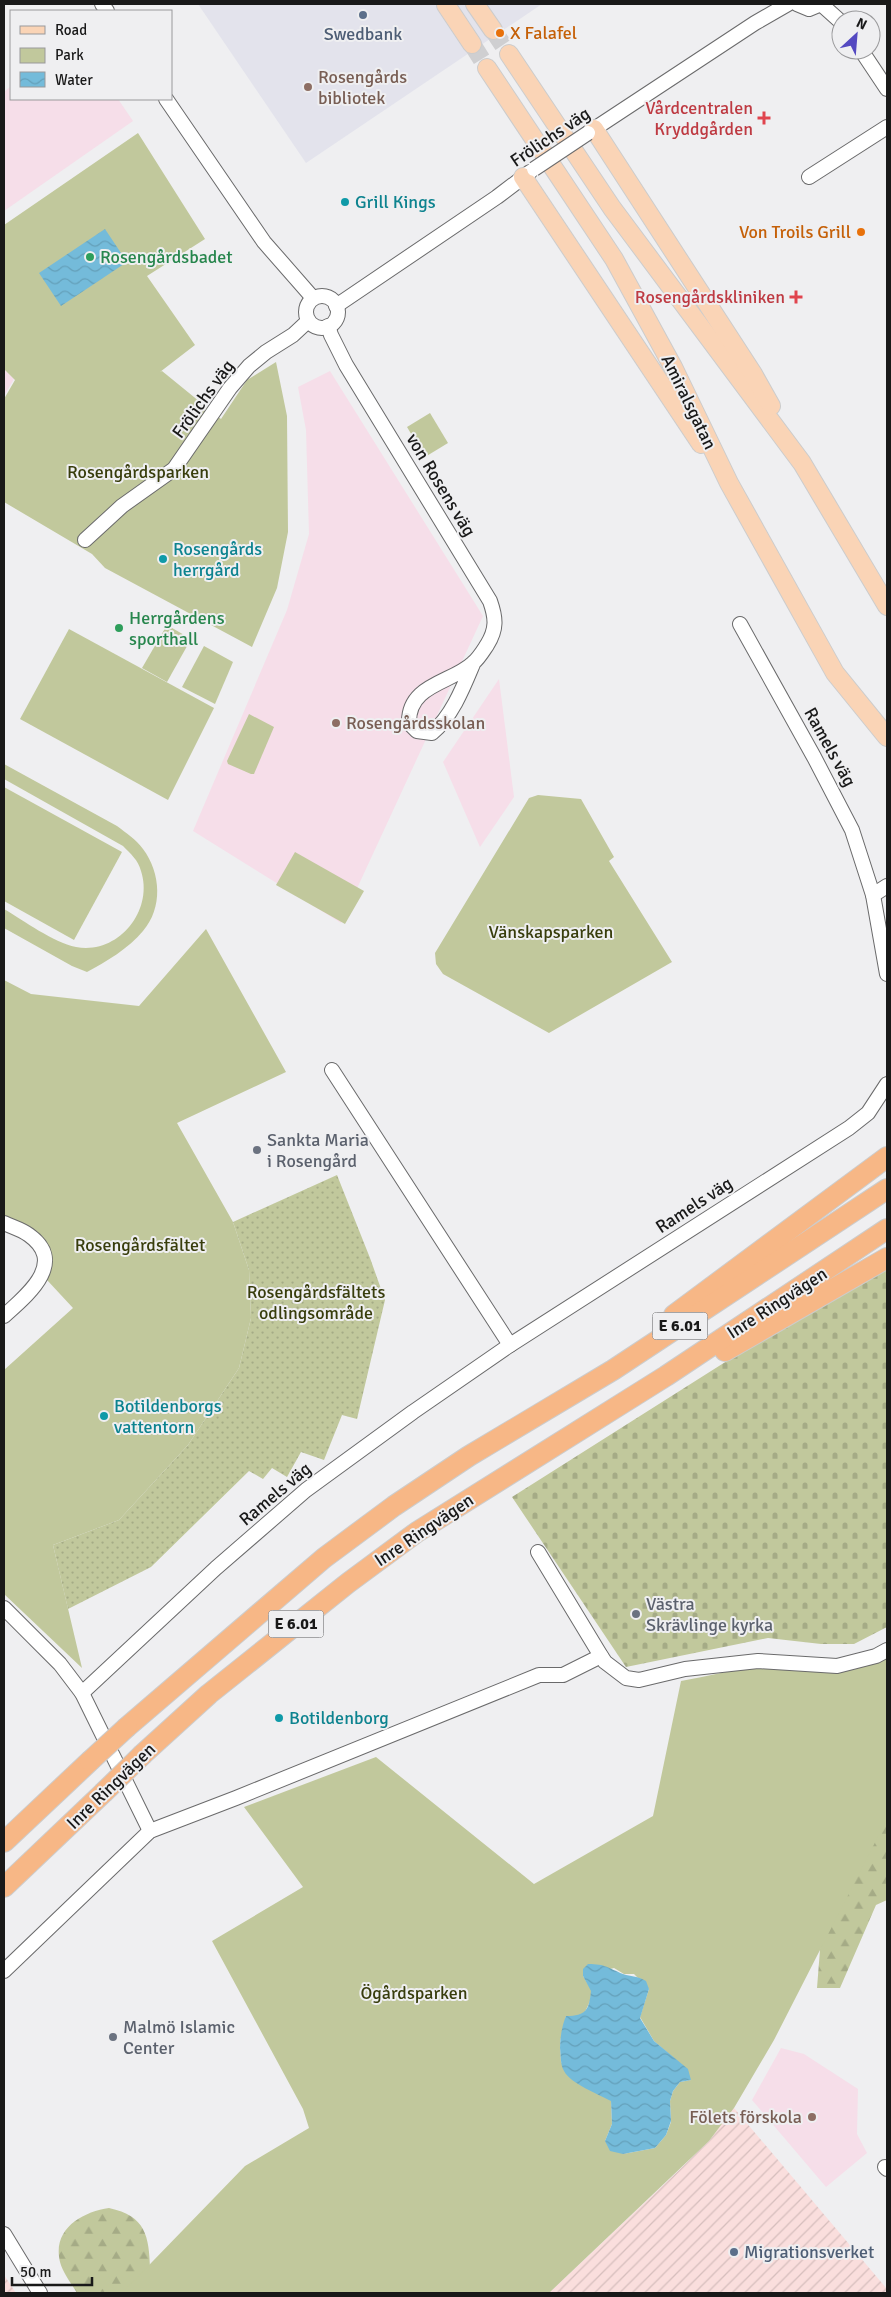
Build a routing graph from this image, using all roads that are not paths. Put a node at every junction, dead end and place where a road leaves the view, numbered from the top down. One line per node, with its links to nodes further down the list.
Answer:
1 (475, 4): 7 (main road)
2 (788, 4): 15 (street, Frölichs väg)
3 (797, 4): 4 (street)
4 (821, 4): 6 (street)
5 (446, 5): 8 (main road)
6 (831, 13)
7 (493, 30)
8 (472, 44)
9 (508, 54): 22 (main road)
10 (868, 60): 12 (street)
11 (488, 68): 23 (main road, Amiralsgatan)
12 (887, 90)
13 (167, 100): 18 (street)
14 (887, 128): 17 (street)
15 (591, 131): 16 (street, Frölichs väg, bridge); 22 (main road)
16 (529, 173): 19 (street, Frölichs väg); 23 (main road)
17 (809, 176)
18 (314, 298): 19 (street); 20 (street)
19 (336, 306): 21 (street)
20 (308, 320): 21 (street); 24 (street, Frölichs väg)
21 (328, 326): 27 (street, von Rosens väg)
22 (802, 463): 25 (main road)
23 (729, 483): 28 (main road, Amiralsgatan)
24 (85, 540)
25 (887, 606)
26 (740, 624): 30 (street, Ramels väg)
27 (473, 664): 27 (street, von Rosens väg)
28 (887, 737)
29 (887, 886): 30 (street)
30 (880, 893): 31 (street, Ramels väg)
31 (887, 974)
32 (332, 1070): 40 (street)
33 (887, 1084): 40 (street, Ramels väg)
34 (887, 1157): 41 (highway)
35 (887, 1190): 41 (highway, Inre Ringvägen / E 6.01)
36 (4, 1223): 39 (street)
37 (887, 1229): 42 (highway, Inre Ringvägen / E 6.01)
38 (887, 1258): 42 (highway)
39 (4, 1316)
40 (510, 1346): 47 (street, Ramels väg)
41 (613, 1370): 49 (highway, Inre Ringvägen / E 6.01, bridge)
42 (666, 1376): 50 (highway, Inre Ringvägen / E 6.01, bridge)
43 (538, 1552): 46 (street)
44 (4, 1608): 47 (street)
45 (887, 1650): 46 (street)
46 (600, 1656): 48 (street)
47 (82, 1693): 48 (street)
48 (150, 1831): 51 (street)
49 (4, 1842)
50 (4, 1887)
51 (4, 1971)
52 (4, 2234): 53 (street)
53 (40, 2293)

